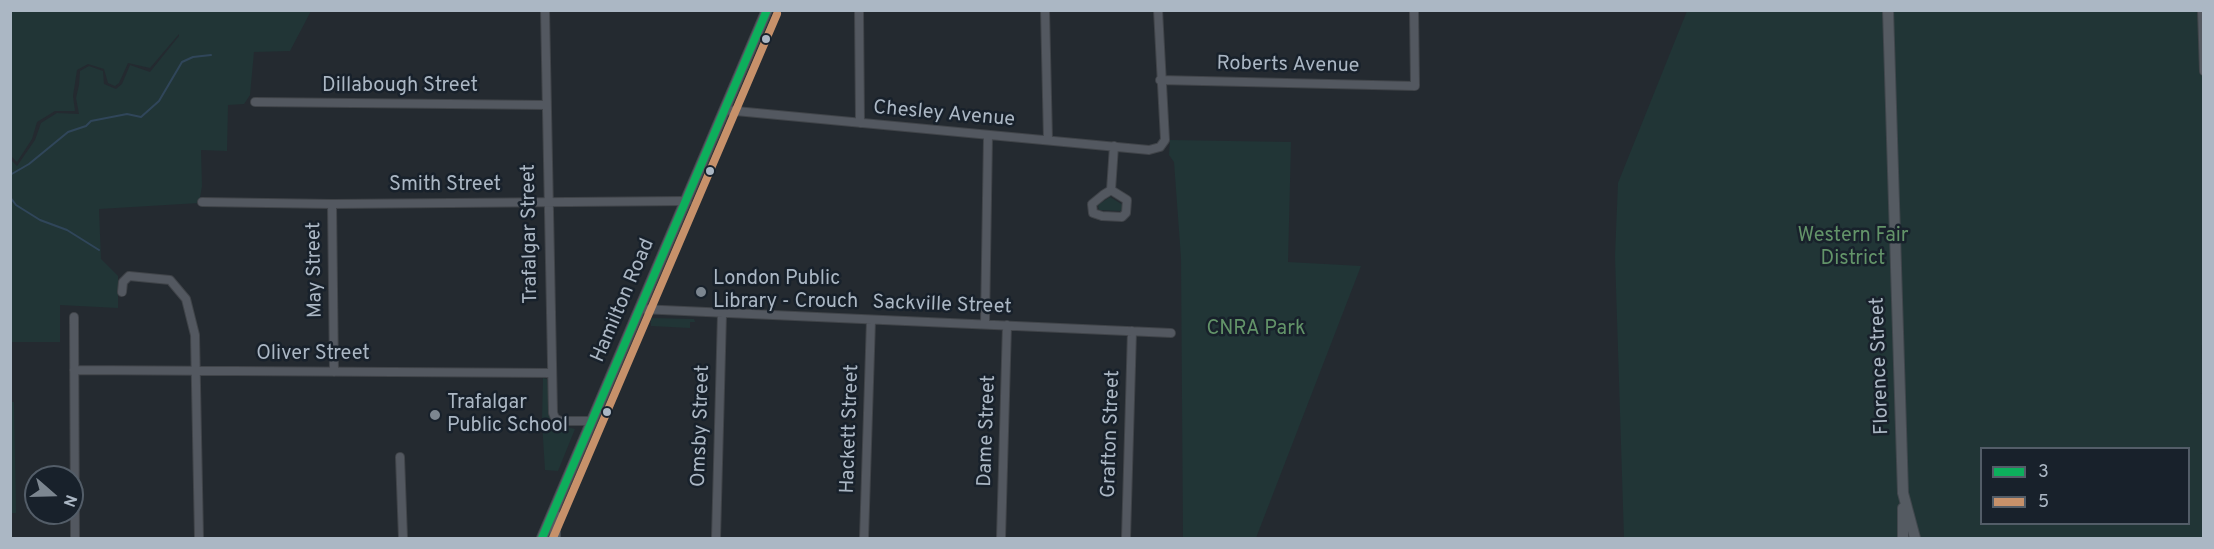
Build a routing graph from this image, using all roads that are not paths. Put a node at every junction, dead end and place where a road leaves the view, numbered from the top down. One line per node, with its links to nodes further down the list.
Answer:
1 (545, 10): 12 (street, Trafalgar Street)
2 (767, 10): 13 (main road, Hamilton Road)
3 (859, 10): 14 (street)
4 (1046, 10): 16 (street)
5 (1158, 10): 10 (street)
6 (1414, 10): 10 (street, Roberts Avenue)
7 (1888, 10): 38 (main road, Florence Street)
8 (2202, 10): 9 (street)
9 (2204, 71)
10 (1160, 80): 17 (street, Chesley Avenue)
11 (255, 102): 12 (street, Dillabough Street)
12 (546, 105): 21 (street, Trafalgar Street)
13 (726, 110): 14 (street, Chesley Avenue); 19 (main road, Hamilton Road)
14 (860, 123): 15 (street, Chesley Avenue)
15 (988, 136): 16 (street, Chesley Avenue); 28 (street)
16 (1048, 140): 17 (street, Chesley Avenue)
17 (1114, 146): 18 (street)
18 (1111, 190)
19 (687, 201): 21 (street, Smith Street); 24 (main road, Hamilton Road)
20 (202, 202): 22 (street, Smith Street)
21 (549, 202): 22 (street, Smith Street); 35 (street, Trafalgar Street)
22 (332, 204): 34 (street, May Street)
23 (122, 292): 33 (street)
24 (640, 309): 25 (street, Sackville Street); 36 (main road, Hamilton Road)
25 (722, 314): 27 (street, Sackville Street); 45 (street, Omsby Street)
26 (74, 317): 32 (street)
27 (871, 320): 28 (street, Sackville Street); 46 (street, Hackett Street)
28 (985, 323): 29 (street, Sackville Street)
29 (1007, 325): 30 (street, Sackville Street); 47 (street, Dame Street)
30 (1132, 331): 31 (street, Sackville Street); 48 (street, Grafton Street)
31 (1172, 333)
32 (74, 370): 33 (street, Oliver Street); 40 (street)
33 (194, 371): 34 (street, Oliver Street); 41 (street)
34 (334, 372): 35 (street, Oliver Street)
35 (552, 373): 36 (street, Trafalgar Street)
36 (592, 421): 39 (main road, Hamilton Road)
37 (400, 457): 42 (street)
38 (1903, 493): 49 (main road); 50 (main road, Florence Street)
39 (555, 510): 43 (main road, Hamilton Road); 44 (main road)
40 (75, 538)
41 (199, 538)
42 (403, 538)
43 (542, 538)
44 (555, 538)
45 (716, 538)
46 (864, 538)
47 (1001, 538)
48 (1126, 538)
49 (1903, 538)
50 (1915, 538)

